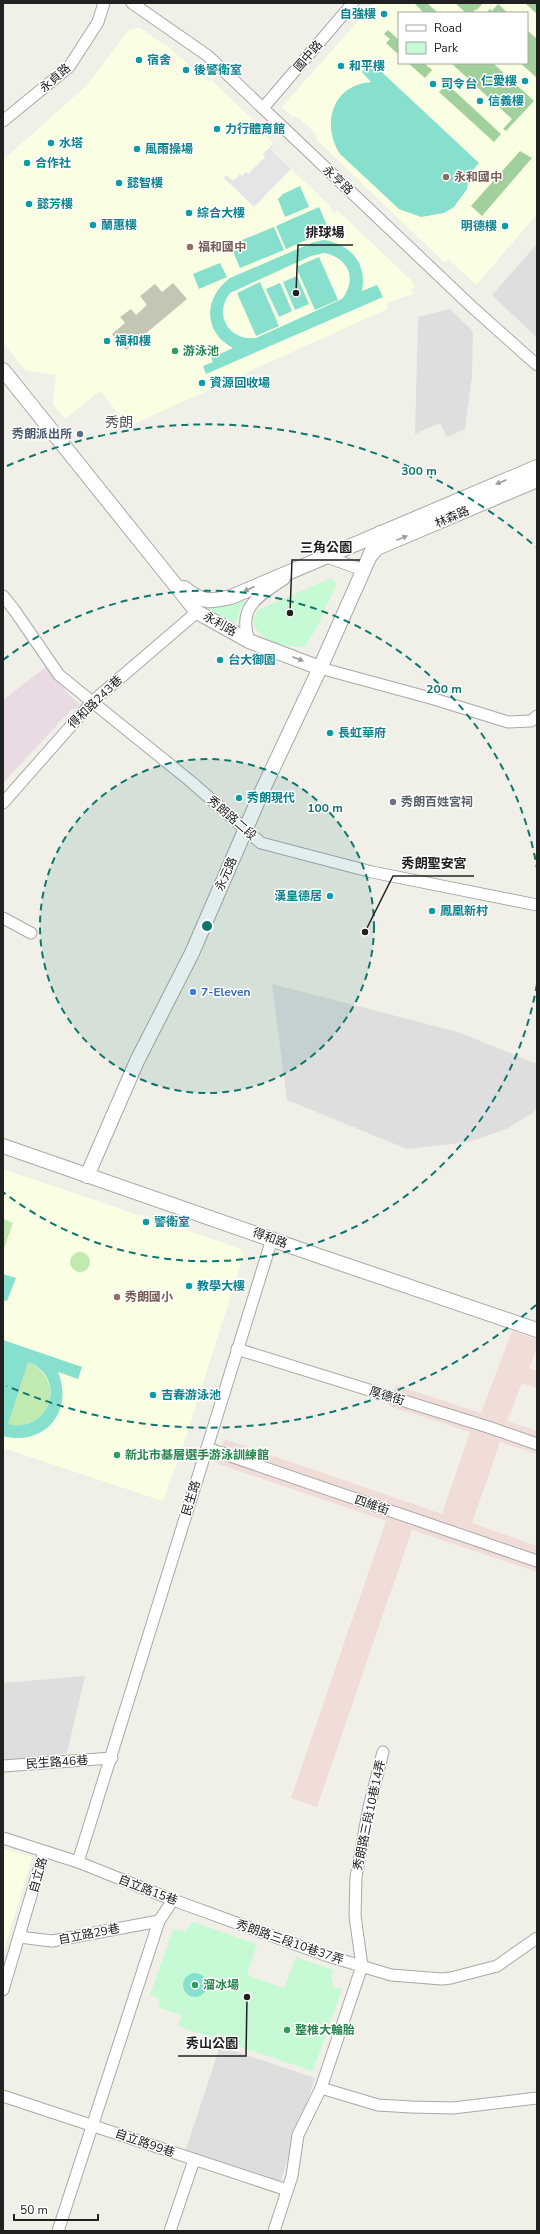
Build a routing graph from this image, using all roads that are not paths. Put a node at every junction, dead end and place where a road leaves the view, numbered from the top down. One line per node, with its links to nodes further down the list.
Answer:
1 (104, 3): 5 (street, 永貞路)
2 (132, 3): 4 (street, 永亨路)
3 (353, 3): 4 (street, 國中路)
4 (263, 108): 6 (street, 永亨路)
5 (3, 121)
6 (537, 365)
7 (3, 370): 14 (street, 永利路)
8 (537, 467): 10 (street, 林森路, one-way to 10)
9 (537, 480): 13 (street, 林森路, one-way to 9)
10 (380, 533): 11 (street, 林森路); 13 (street)
11 (324, 556): 12 (street, 林森路); 13 (street)
12 (310, 562): 14 (street, one-way to 14); 17 (street)
13 (366, 564): 18 (street, 永元路)
14 (164, 572): 16 (street, 永利路)
15 (3, 596): 19 (street, 秀朗路二段)
16 (197, 612): 17 (street, 永利路); 19 (street, 得和路243巷)
17 (249, 640): 18 (street, 永利路, one-way to 18)
18 (320, 668): 20 (street, 永利路); 22 (street, 永元路)
19 (92, 702): 21 (street, 得和路243巷); 22 (street, 秀朗路二段)
20 (537, 716)
21 (3, 803)
22 (245, 830): 23 (street, 秀朗路二段); 27 (street, 永元路)
23 (537, 905)
24 (3, 918): 25 (street)
25 (31, 933)
26 (3, 1146): 27 (street, 得和路)
27 (88, 1176): 28 (street, 得和路)
28 (272, 1239): 29 (street, 得和路); 30 (street, 民生路)
29 (537, 1330)
30 (237, 1349): 31 (street, 厚德街); 32 (street, 民生路)
31 (537, 1444)
32 (207, 1448): 33 (street, 四維街); 35 (street, 民生路)
33 (537, 1561)
34 (383, 1752): 45 (street, 秀朗路三段10巷14弄)
35 (112, 1758): 36 (street, 民生路46巷); 39 (street)
36 (3, 1766)
37 (3, 1838): 38 (street)
38 (44, 1852): 39 (street, 自立路); 43 (street, 自立路)
39 (78, 1862): 40 (street, 自立路15巷)
40 (173, 1900): 41 (street, 自立路15巷); 42 (street)
41 (219, 1917): 45 (street, 秀朗路三段10巷37弄)
42 (159, 1921): 43 (street, 自立路29巷); 50 (street)
43 (19, 1937): 46 (street, 自立路)
44 (537, 1938): 45 (street, 秀朗路三段10巷37弄)
45 (362, 1966): 47 (street)
46 (3, 1990)
47 (321, 2088): 49 (street); 52 (street)
48 (3, 2096): 50 (street, 自立路99巷)
49 (537, 2098)
50 (93, 2126): 51 (street, 自立路99巷); 53 (street)
51 (194, 2160): 52 (street, 自立路99巷); 54 (street)
52 (287, 2190): 55 (street)
53 (58, 2231)
54 (170, 2231)
55 (274, 2231)

